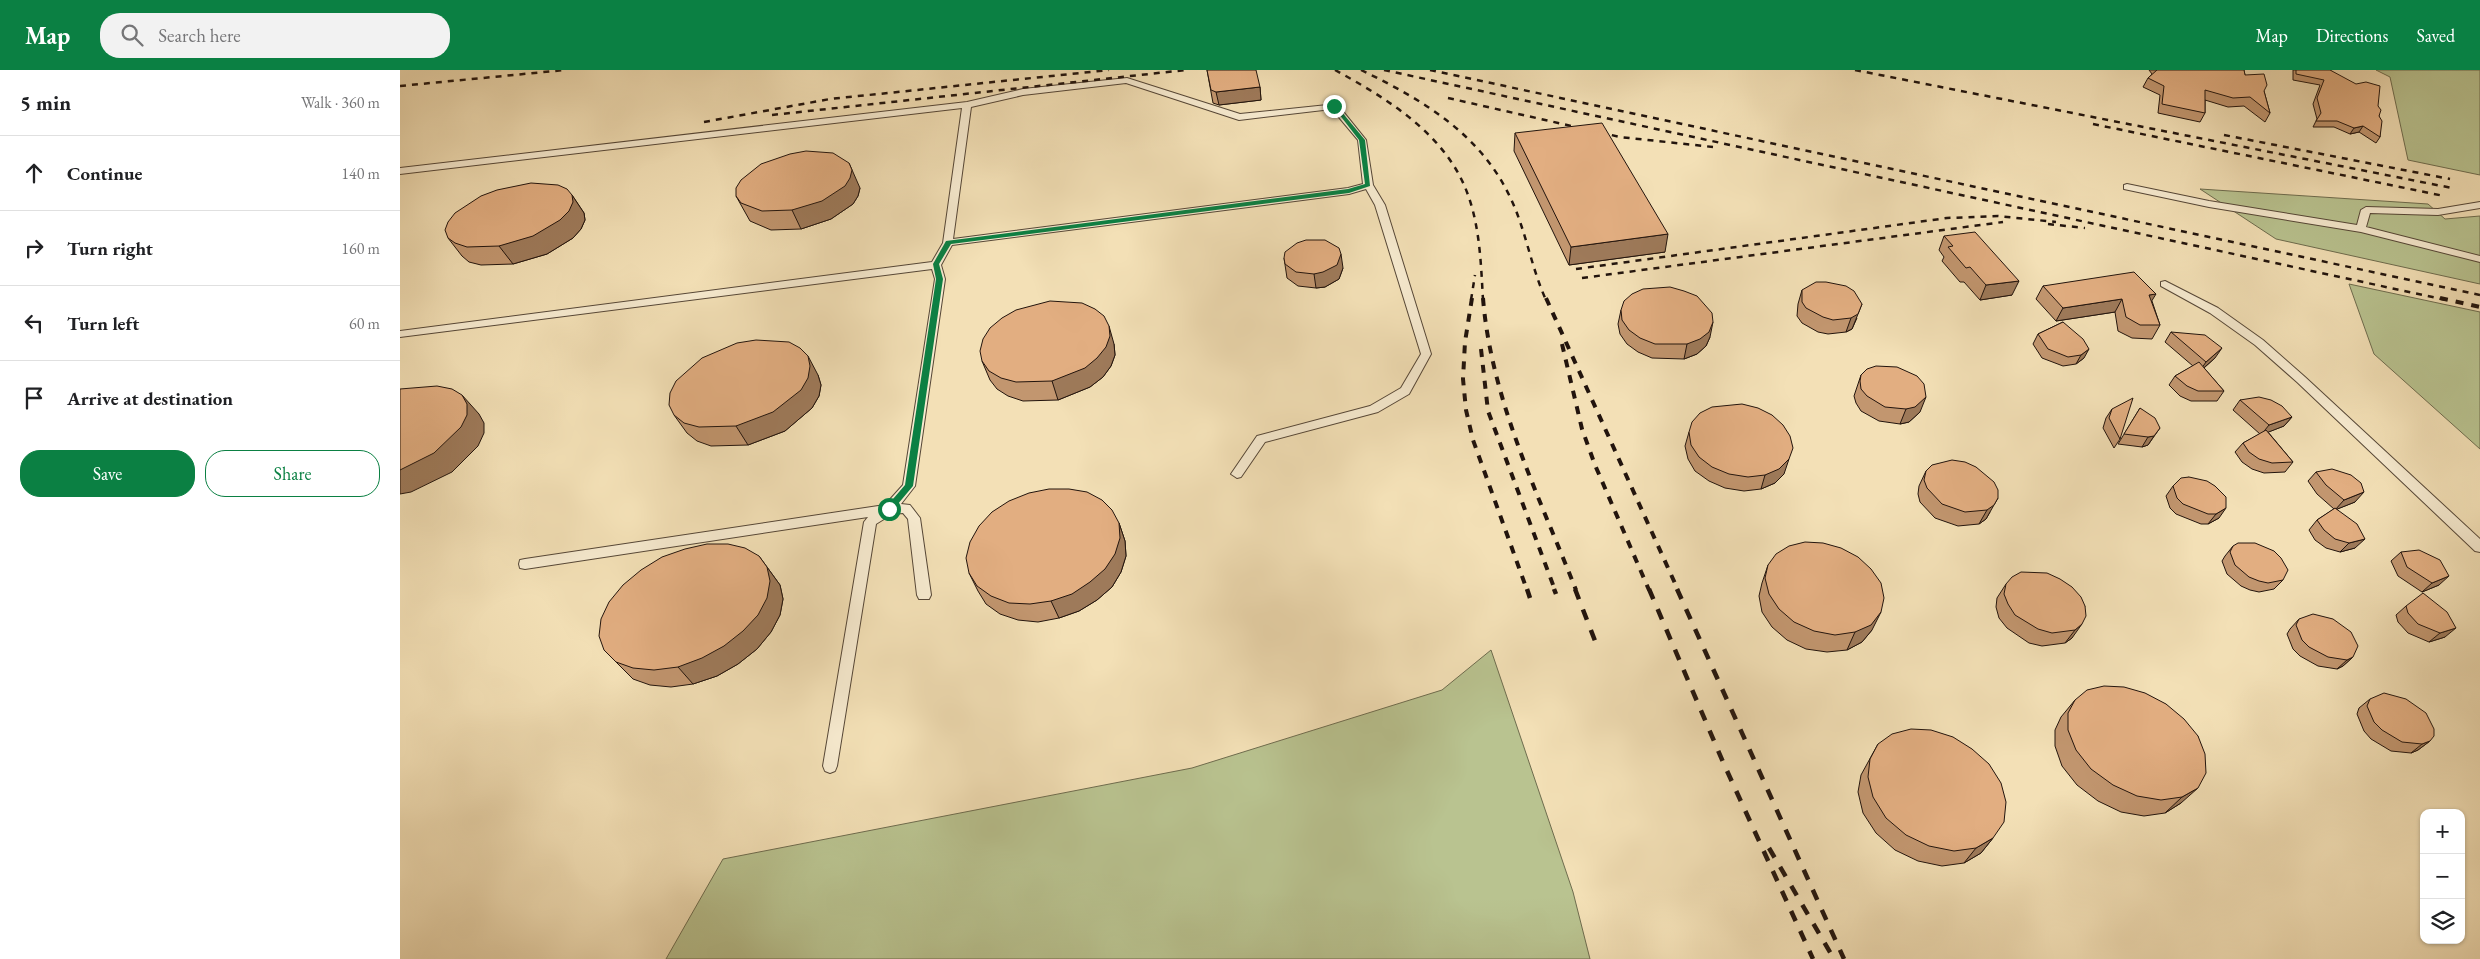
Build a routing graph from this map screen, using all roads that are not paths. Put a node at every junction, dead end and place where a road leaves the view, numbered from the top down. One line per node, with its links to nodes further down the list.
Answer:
1 (967, 106): 2 (lane); 3 (lane); 7 (lane)
2 (400, 171)
3 (1368, 184): 7 (lane); 12 (lane)
4 (2127, 187): 6 (lane)
5 (2480, 205): 6 (lane)
6 (2362, 229): 8 (lane)
7 (948, 243): 9 (lane)
8 (2480, 259)
9 (936, 264): 11 (lane); 13 (lane)
10 (2165, 284): 14 (lane)
11 (400, 334)
12 (1237, 474)
13 (889, 509): 15 (lane); 16 (lane); 17 (lane)
14 (2480, 547)
15 (525, 564)
16 (924, 594)
17 (830, 766)

